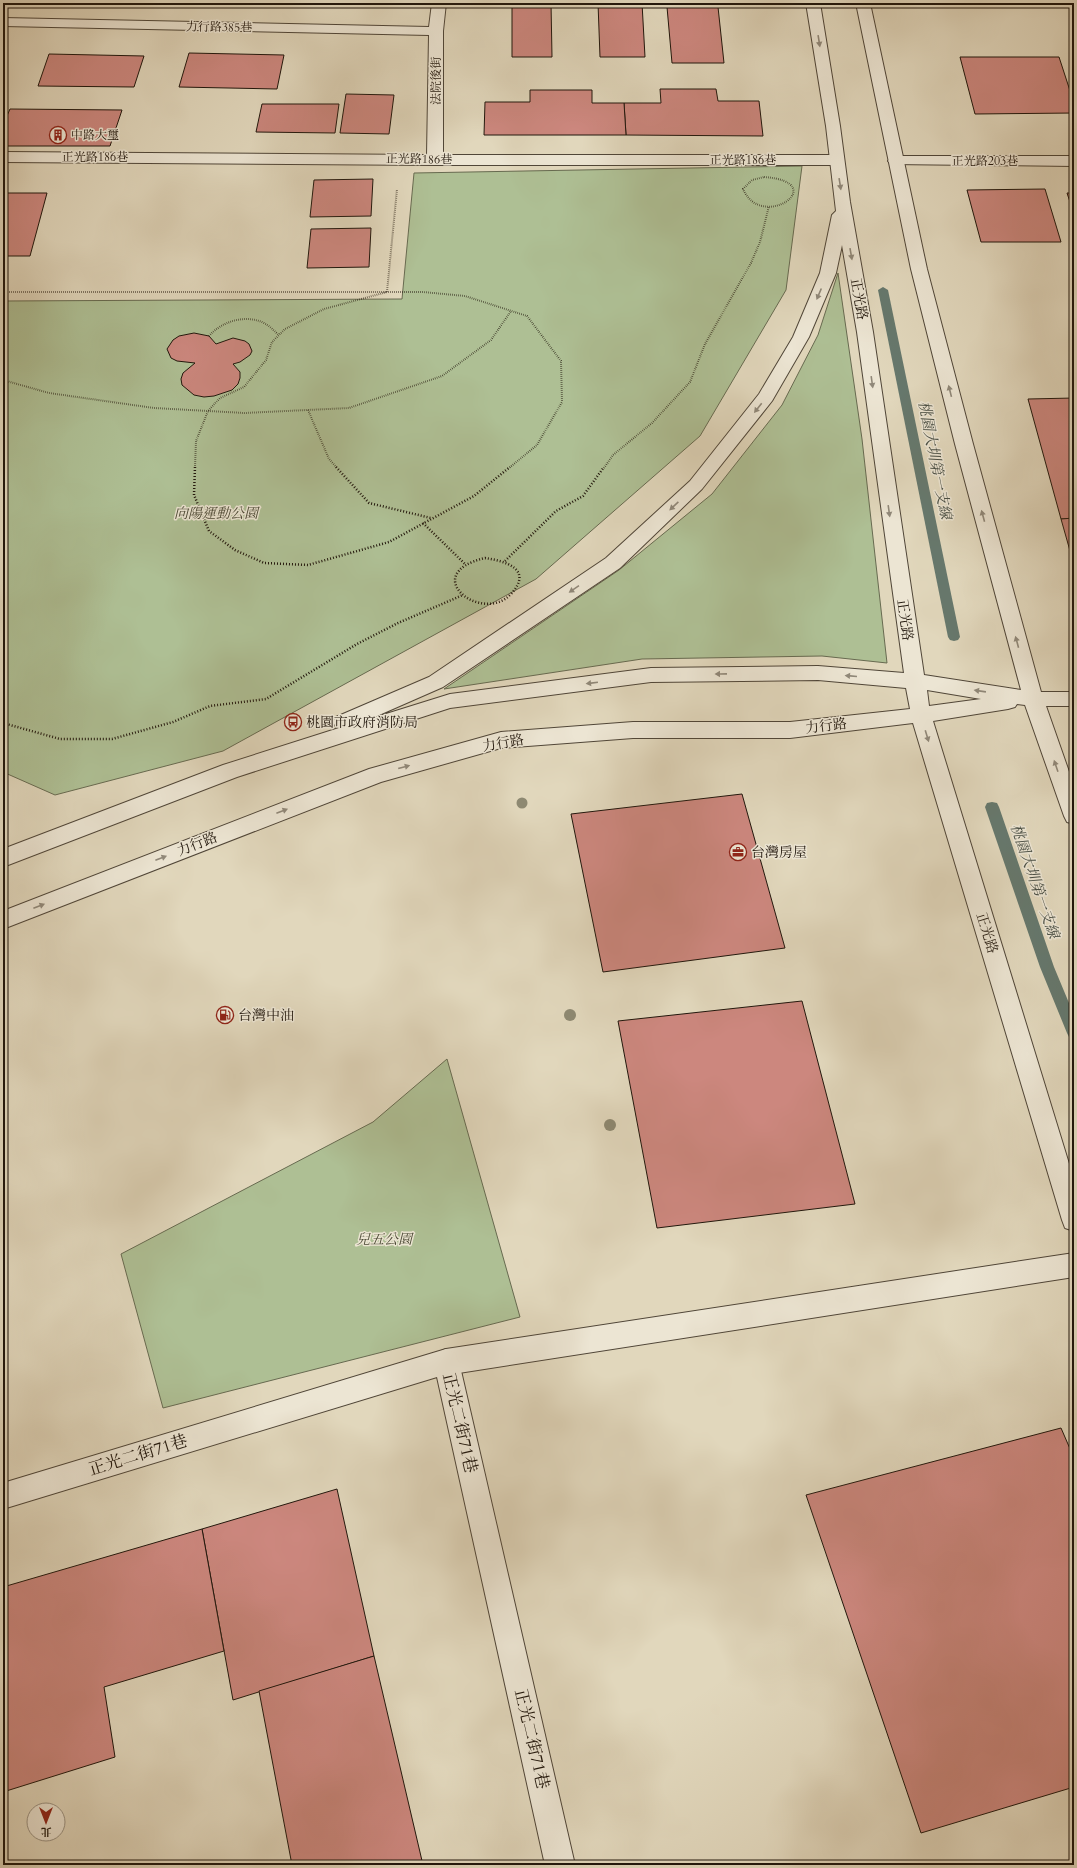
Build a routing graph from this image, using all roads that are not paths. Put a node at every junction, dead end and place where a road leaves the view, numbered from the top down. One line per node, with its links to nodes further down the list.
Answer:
1 (439, 3): 5 (street, 法院後街)
2 (813, 3): 8 (street, 正光路, one-way to 8)
3 (863, 3): 9 (street)
4 (3, 22): 5 (street, 力行路385巷)
5 (436, 31): 7 (street, 法院後街)
6 (3, 156): 7 (street, 正光路186巷)
7 (435, 160): 8 (street, 正光路186巷)
8 (836, 160): 11 (street, 正光路, one-way to 11)
9 (896, 161): 10 (street, 正光路203巷); 13 (street, one-way to 9)
10 (1074, 161)
11 (842, 202): 12 (street, 正光路, one-way to 12); 16 (street, one-way to 16)
12 (914, 681): 13 (street, 力行路, one-way to 12); 15 (street, 正光路); 16 (street, 力行路, one-way to 16)
13 (1032, 699): 14 (street, 力行路); 15 (street, 力行路); 17 (street, one-way to 13)
14 (1074, 699)
15 (921, 715): 19 (street, 力行路, one-way to 15); 20 (street, 正光路, one-way to 20)
16 (230, 771): 18 (street, 力行路)
17 (1074, 816)
18 (3, 858)
19 (3, 920)
20 (1074, 1220)
21 (1074, 1265): 22 (street)
22 (446, 1362): 23 (street, 正光二街71巷); 24 (street, 正光二街71巷)
23 (3, 1496)
24 (560, 1865)

